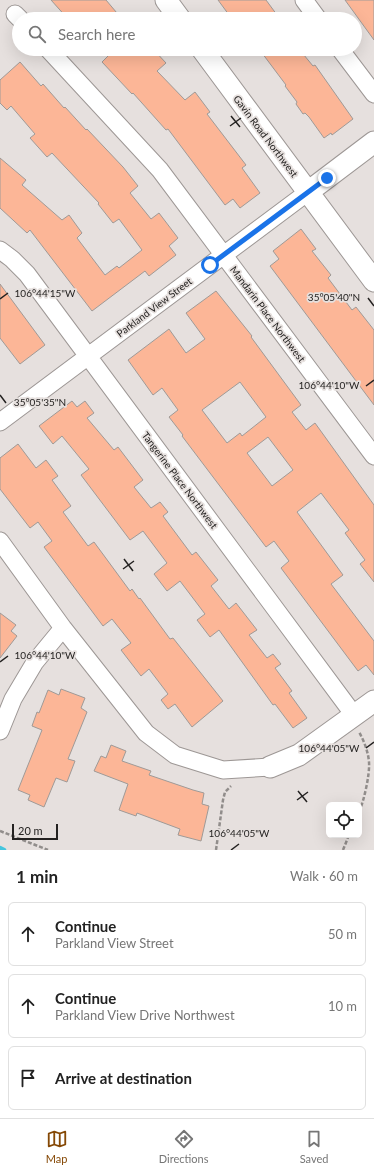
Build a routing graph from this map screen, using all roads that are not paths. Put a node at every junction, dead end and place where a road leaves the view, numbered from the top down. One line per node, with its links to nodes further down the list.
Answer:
1 (166, 0): 3 (street)
2 (304, 0): 4 (street)
3 (175, 12)
4 (313, 12)
5 (54, 56): 12 (street, Mandarin Place Northwest)
6 (207, 56): 10 (street, Gavin Road Northwest)
7 (345, 56): 8 (street)
8 (374, 94)
9 (374, 142): 10 (street)
10 (308, 192): 12 (street, Parkland View Street); 13 (street, Gavin Road Northwest)
11 (0, 250): 14 (street, Tangerine Place Northwest)
12 (224, 255): 14 (street, Parkland View Street); 16 (street, Mandarin Place Northwest)
13 (374, 280)
14 (88, 356): 15 (street, Parkland View Street); 20 (street, Tangerine Place Northwest)
15 (0, 422)
16 (374, 456)
17 (0, 541): 18 (street)
18 (63, 628): 21 (street); 22 (street)
19 (374, 702): 20 (street)
20 (354, 715): 22 (street)
21 (0, 731)
22 (270, 767)

